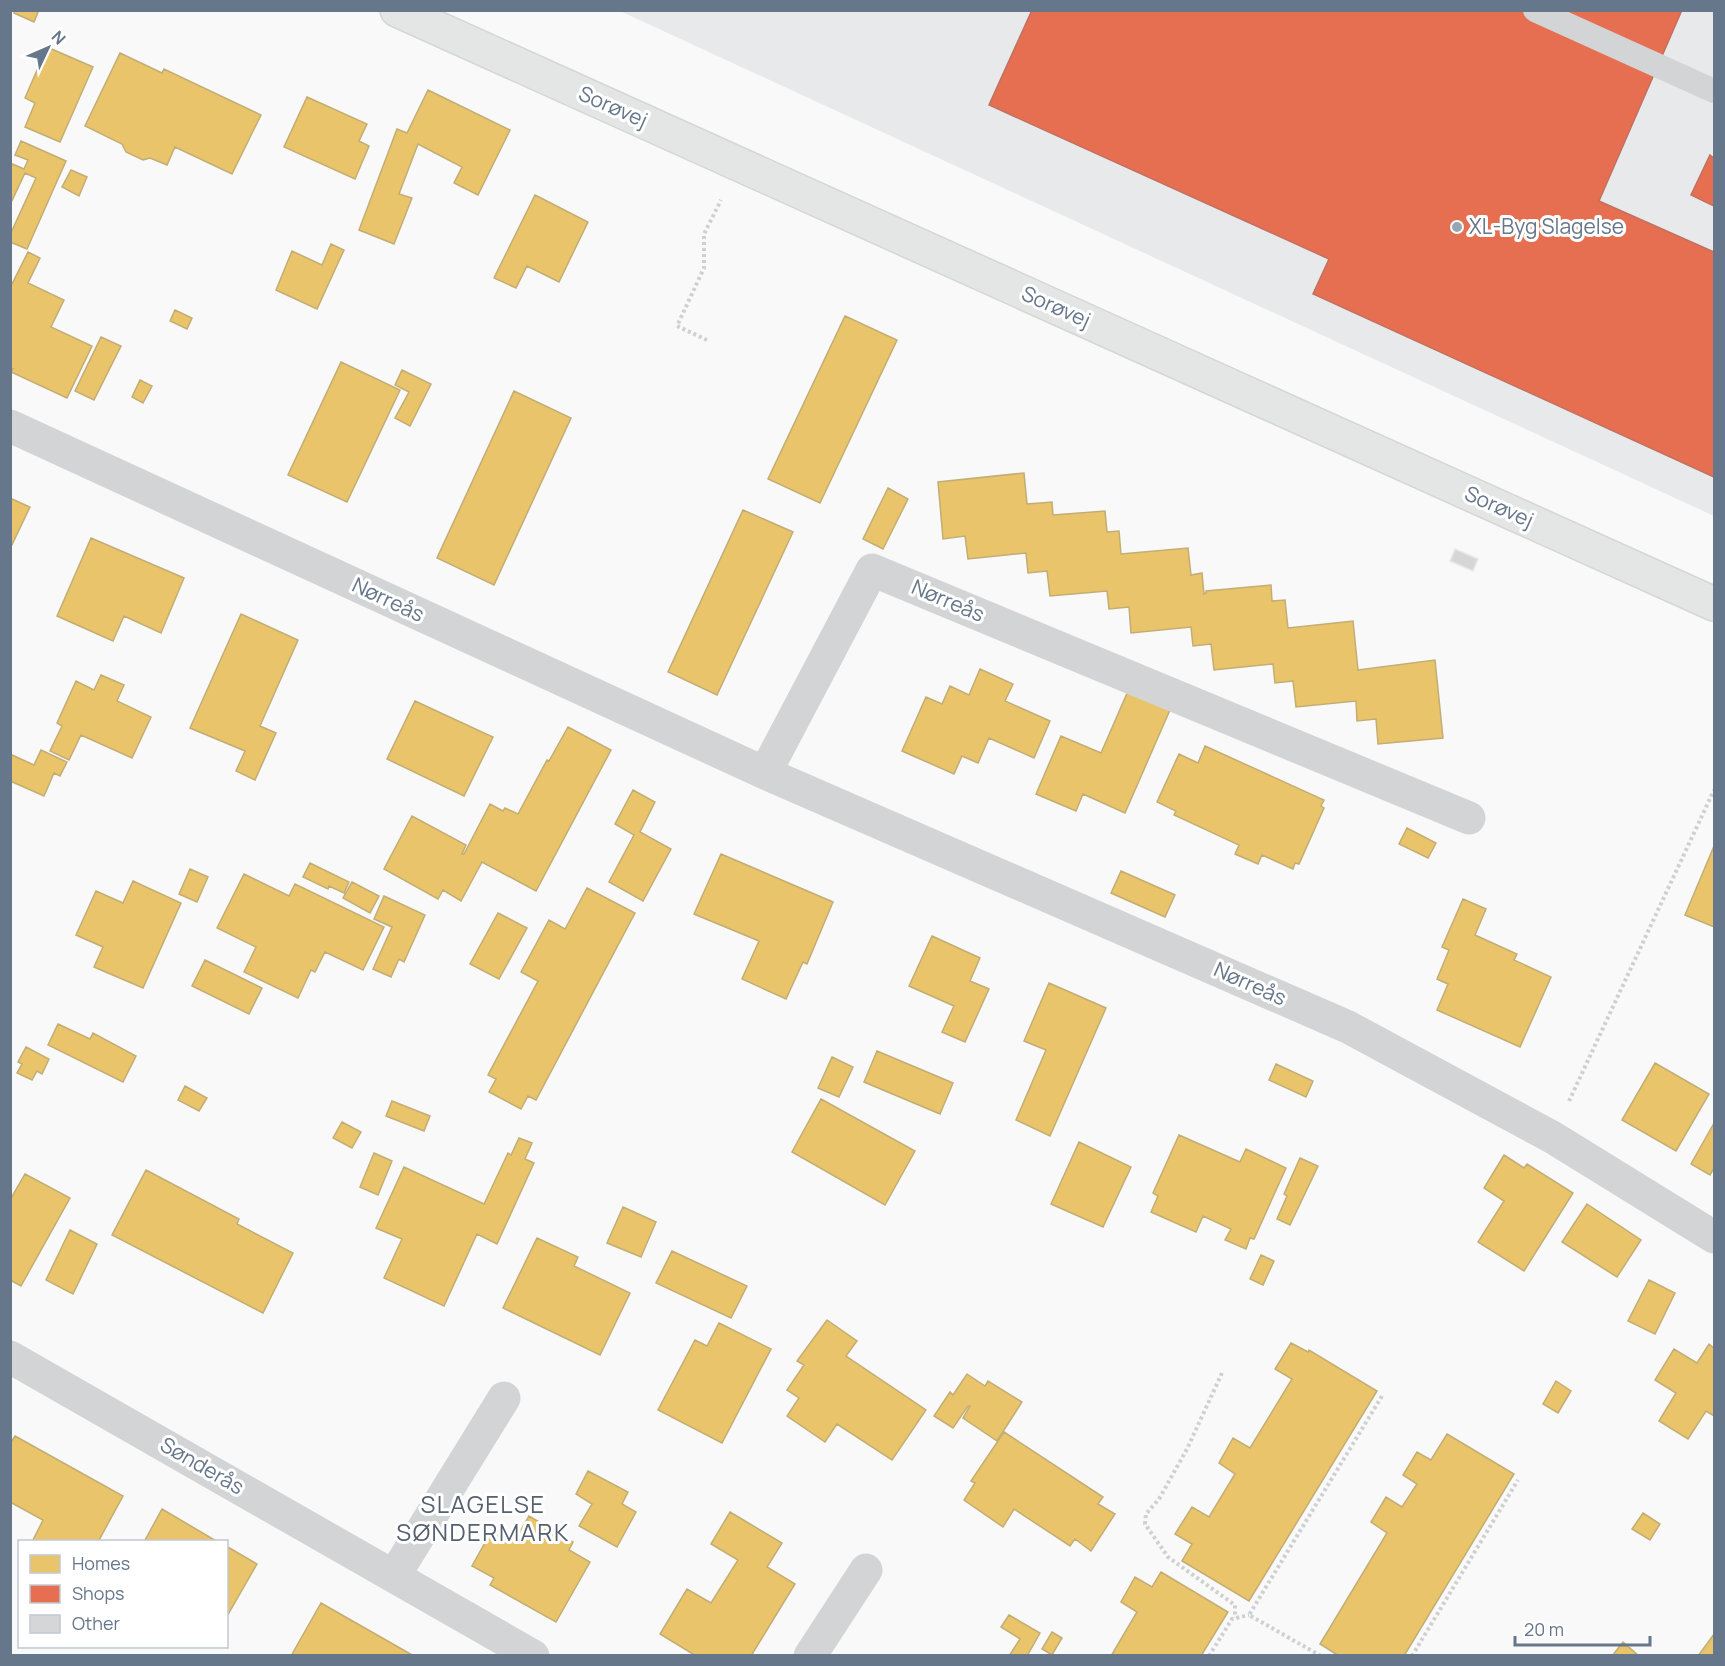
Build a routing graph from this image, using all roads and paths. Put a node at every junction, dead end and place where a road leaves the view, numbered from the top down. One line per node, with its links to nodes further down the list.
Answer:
1 (397, 10): 4 (street, Sorøvej)
2 (1535, 10): 3 (lane)
3 (1714, 91)
4 (738, 164): 5 (path); 7 (street, Sorøvej)
5 (707, 340)
6 (10, 426): 8 (street, Nørreås)
7 (1714, 604)
8 (765, 773): 10 (street, Nørreås); 11 (street, Nørreås)
9 (1714, 790): 11 (path)
10 (1469, 818)
11 (1552, 1137): 12 (street, Nørreås)
12 (1714, 1237)
13 (10, 1357): 19 (street, Sønderås)
14 (1222, 1373): 21 (path)
15 (1382, 1396): 20 (path)
16 (504, 1398): 19 (street)
17 (1518, 1480): 26 (path)
18 (866, 1570): 23 (street)
19 (394, 1576): 22 (street, Sønderås)
20 (1249, 1615): 21 (path); 25 (path)
21 (1235, 1618): 24 (path)
22 (532, 1656)
23 (810, 1656)
24 (1209, 1656)
25 (1321, 1656)
26 (1412, 1656)

